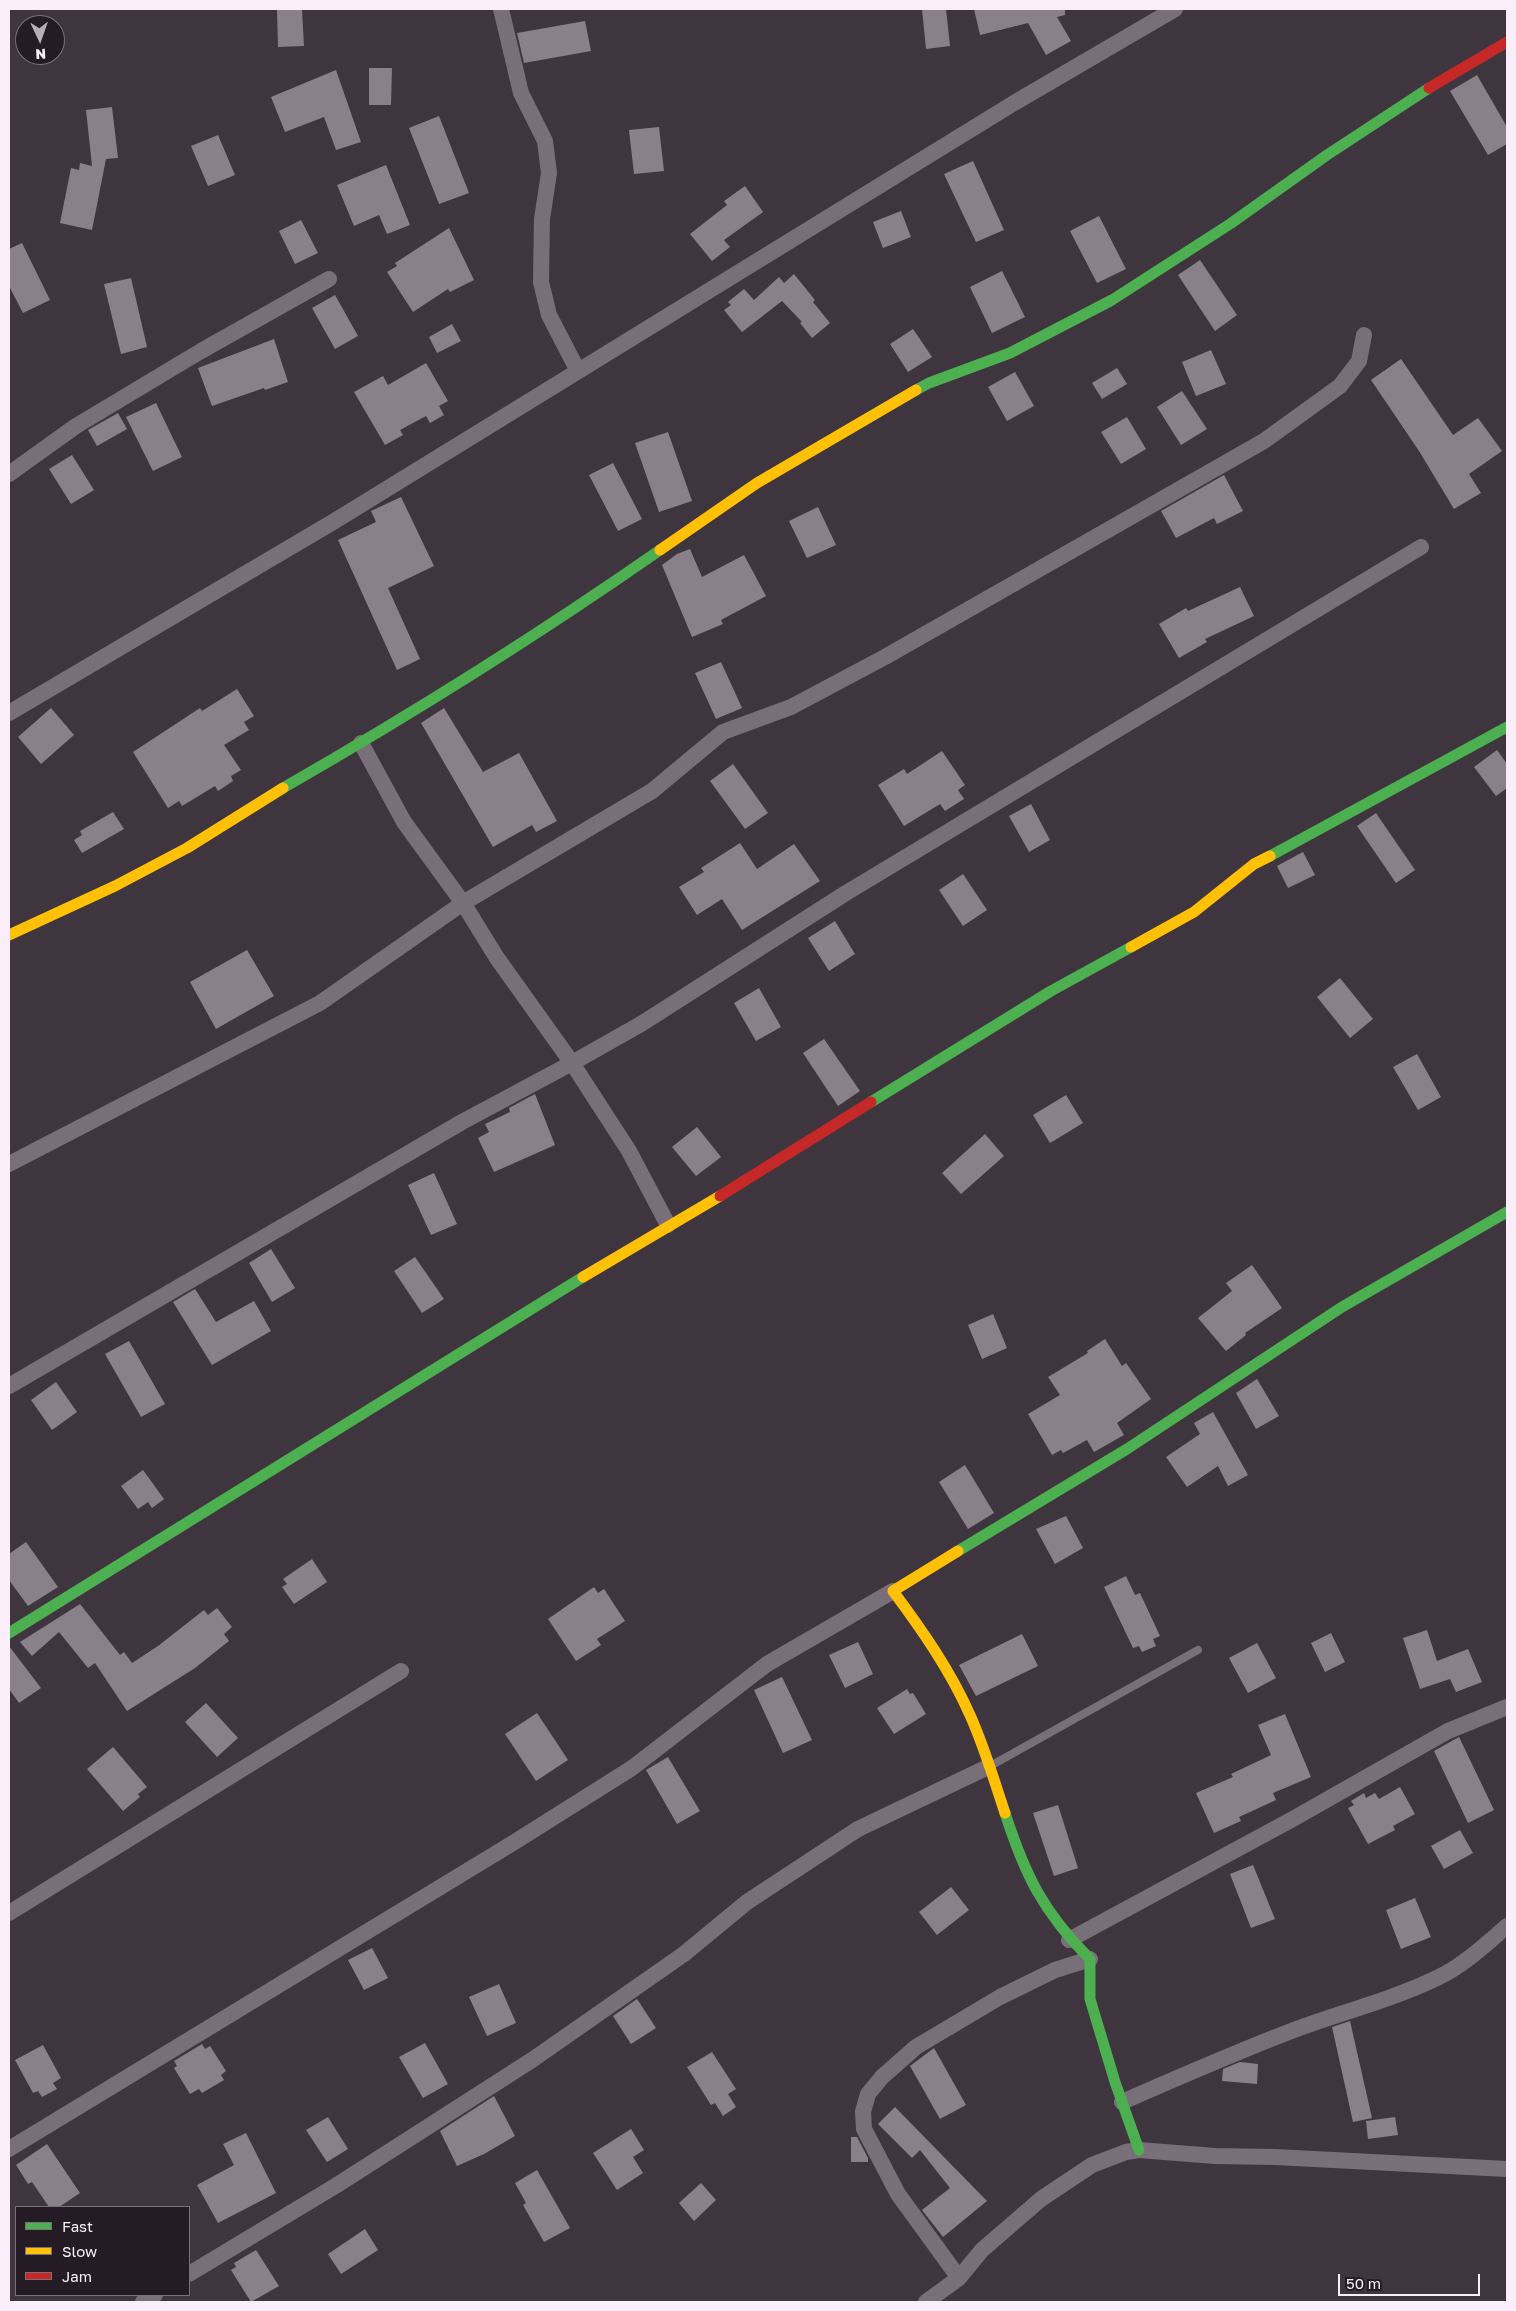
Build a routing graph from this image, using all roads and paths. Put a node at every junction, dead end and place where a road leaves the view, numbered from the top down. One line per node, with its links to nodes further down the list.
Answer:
1 (501, 9): 6 (street)
2 (1175, 9): 6 (street)
3 (1507, 42): 11 (street)
4 (329, 280): 7 (street)
5 (1364, 335): 12 (street)
6 (578, 371): 9 (street)
7 (9, 474)
8 (1421, 547): 14 (street)
9 (9, 713)
10 (1507, 727): 17 (street)
11 (360, 743): 12 (street); 13 (street)
12 (463, 903): 14 (street); 15 (street)
13 (9, 935)
14 (572, 1063): 17 (street); 18 (street)
15 (9, 1164)
16 (1507, 1212): 19 (street)
17 (668, 1225): 20 (street)
18 (9, 1386)
19 (893, 1591): 24 (street); 30 (street)
20 (9, 1633)
21 (1198, 1650): 24 (lane)
22 (401, 1672): 25 (street)
23 (1507, 1706): 27 (street)
24 (988, 1768): 27 (street); 33 (street)
25 (9, 1913)
26 (1507, 1926): 29 (street)
27 (1069, 1940): 28 (street)
28 (1090, 1959): 29 (street); 34 (street)
29 (1122, 2102): 31 (street)
30 (9, 2149)
31 (1139, 2150): 32 (street); 34 (street)
32 (1507, 2169)
33 (190, 2273)
34 (959, 2278): 37 (street)
35 (153, 2296): 36 (street)
36 (142, 2302)
37 (926, 2302)

